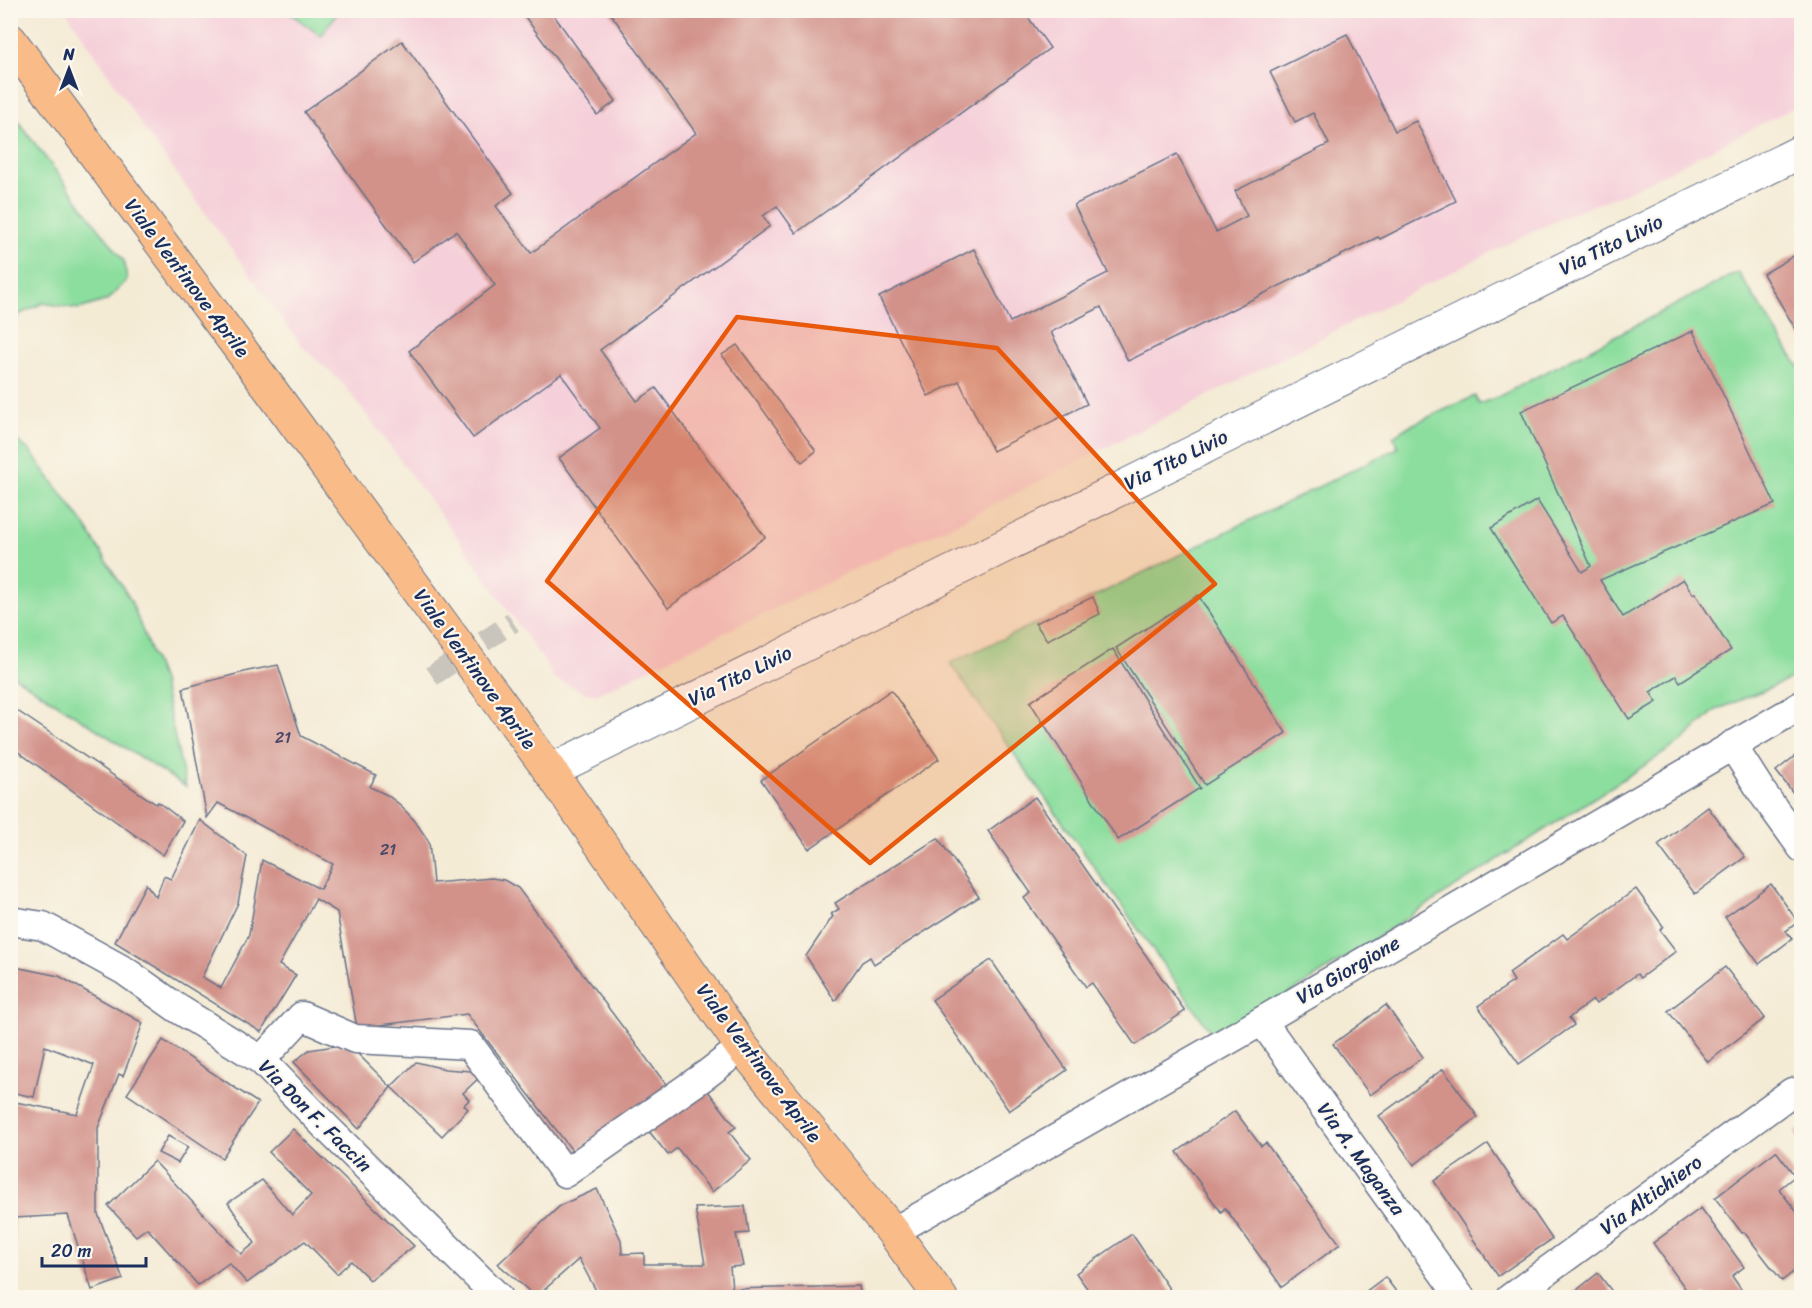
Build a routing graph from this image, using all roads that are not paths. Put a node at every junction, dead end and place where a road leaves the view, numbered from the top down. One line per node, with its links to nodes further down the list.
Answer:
1 (10, 40): 5 (main road, Viale Ventinove Aprile)
2 (1802, 151): 5 (street, Via Tito Livio)
3 (1802, 705): 4 (street, Via Giorgione)
4 (1732, 745): 6 (street); 8 (street, Via Giorgione)
5 (550, 771): 9 (main road, Viale Ventinove Aprile)
6 (1802, 848)
7 (10, 921): 10 (street, Via Don F. Faccin)
8 (1262, 1021): 12 (street, Via Giorgione); 15 (street, Via A. Maganza)
9 (742, 1047): 10 (street); 12 (main road, Viale Ventinove Aprile)
10 (261, 1060): 13 (street, Via Don F. Faccin)
11 (1792, 1092): 16 (street, Via Altichiero)
12 (893, 1232): 14 (main road, Viale Ventinove Aprile)
13 (500, 1298)
14 (941, 1298)
15 (1461, 1298)
16 (1510, 1298)

